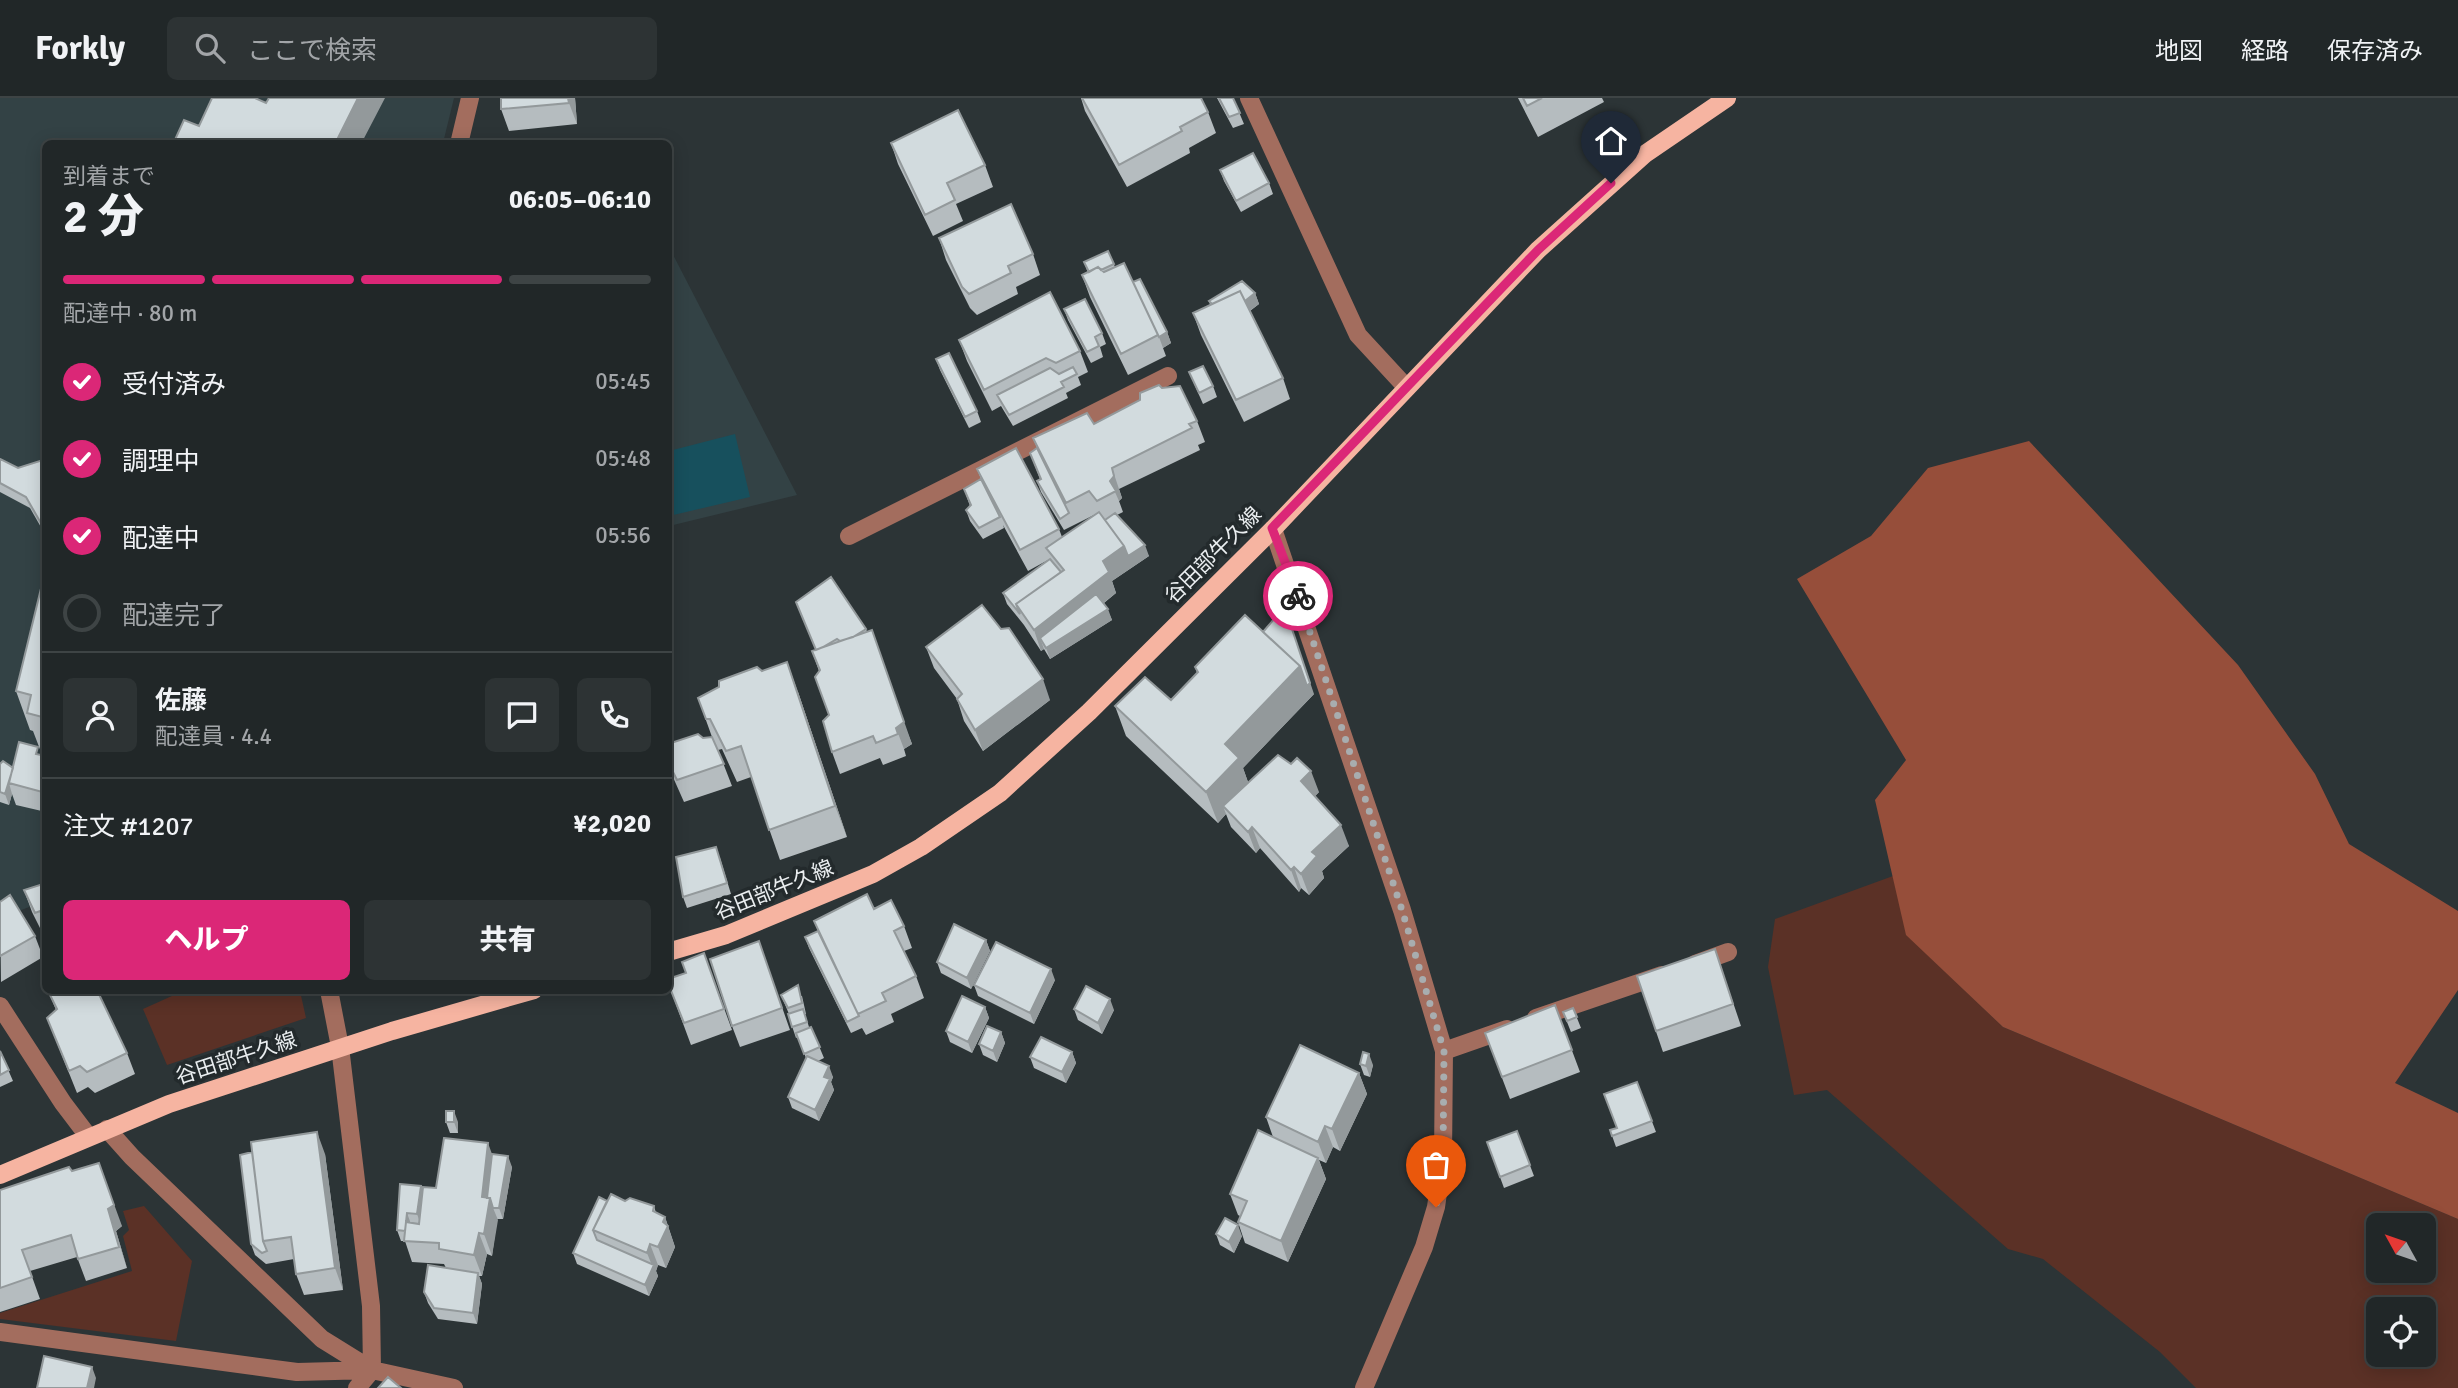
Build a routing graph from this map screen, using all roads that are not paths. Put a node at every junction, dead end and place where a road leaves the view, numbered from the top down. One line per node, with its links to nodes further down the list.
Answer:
1 (470, 98): 4 (street)
2 (1249, 98): 6 (street)
3 (1727, 98): 6 (main road, 谷田部牛久線)
4 (460, 140)
5 (1168, 376): 8 (street)
6 (1406, 387): 7 (main road, 谷田部牛久線)
7 (1272, 528): 9 (main road, 谷田部牛久線); 15 (street)
8 (849, 536)
9 (672, 951)
10 (1728, 952): 15 (street)
11 (330, 994): 14 (street)
12 (520, 994): 14 (main road, 谷田部牛久線)
13 (0, 1006): 17 (street)
14 (340, 1047): 16 (main road, 谷田部牛久線); 20 (street)
15 (1444, 1051): 23 (street)
16 (107, 1129): 17 (main road, 谷田部牛久線); 20 (street)
17 (88, 1136): 18 (main road, 谷田部牛久線)
18 (0, 1175)
19 (0, 1332): 20 (street)
20 (372, 1370): 21 (street); 22 (street)
21 (358, 1388)
22 (454, 1388)
23 (1364, 1388)

